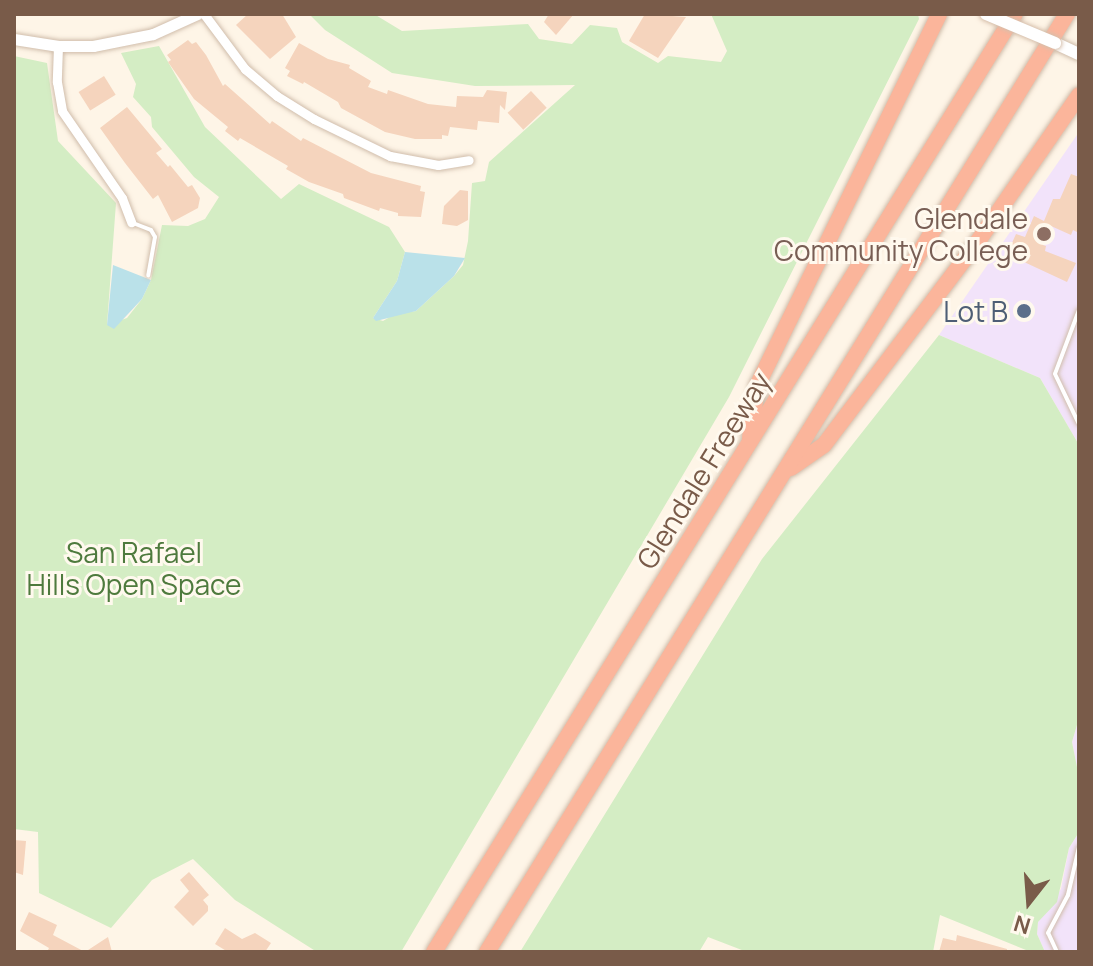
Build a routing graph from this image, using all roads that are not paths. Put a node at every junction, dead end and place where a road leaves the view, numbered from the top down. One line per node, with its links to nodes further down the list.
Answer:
1 (197, 14): 8 (street)
2 (204, 14): 11 (street)
3 (939, 14): 16 (highway)
4 (986, 14): 9 (main road, bridge)
5 (1015, 14): 16 (highway, Glendale Freeway)
6 (1067, 14): 17 (highway)
7 (14, 39): 8 (street)
8 (58, 46): 12 (street)
9 (1079, 54)
10 (1079, 95): 17 (highway)
11 (469, 160)
12 (131, 222): 13 (lane)
13 (148, 275)
14 (1079, 310): 15 (lane)
15 (1079, 424)
16 (749, 445): 19 (highway, Glendale Freeway)
17 (787, 471): 20 (highway)
18 (1079, 847): 21 (lane)
19 (434, 952)
20 (487, 952)
21 (1057, 952)

